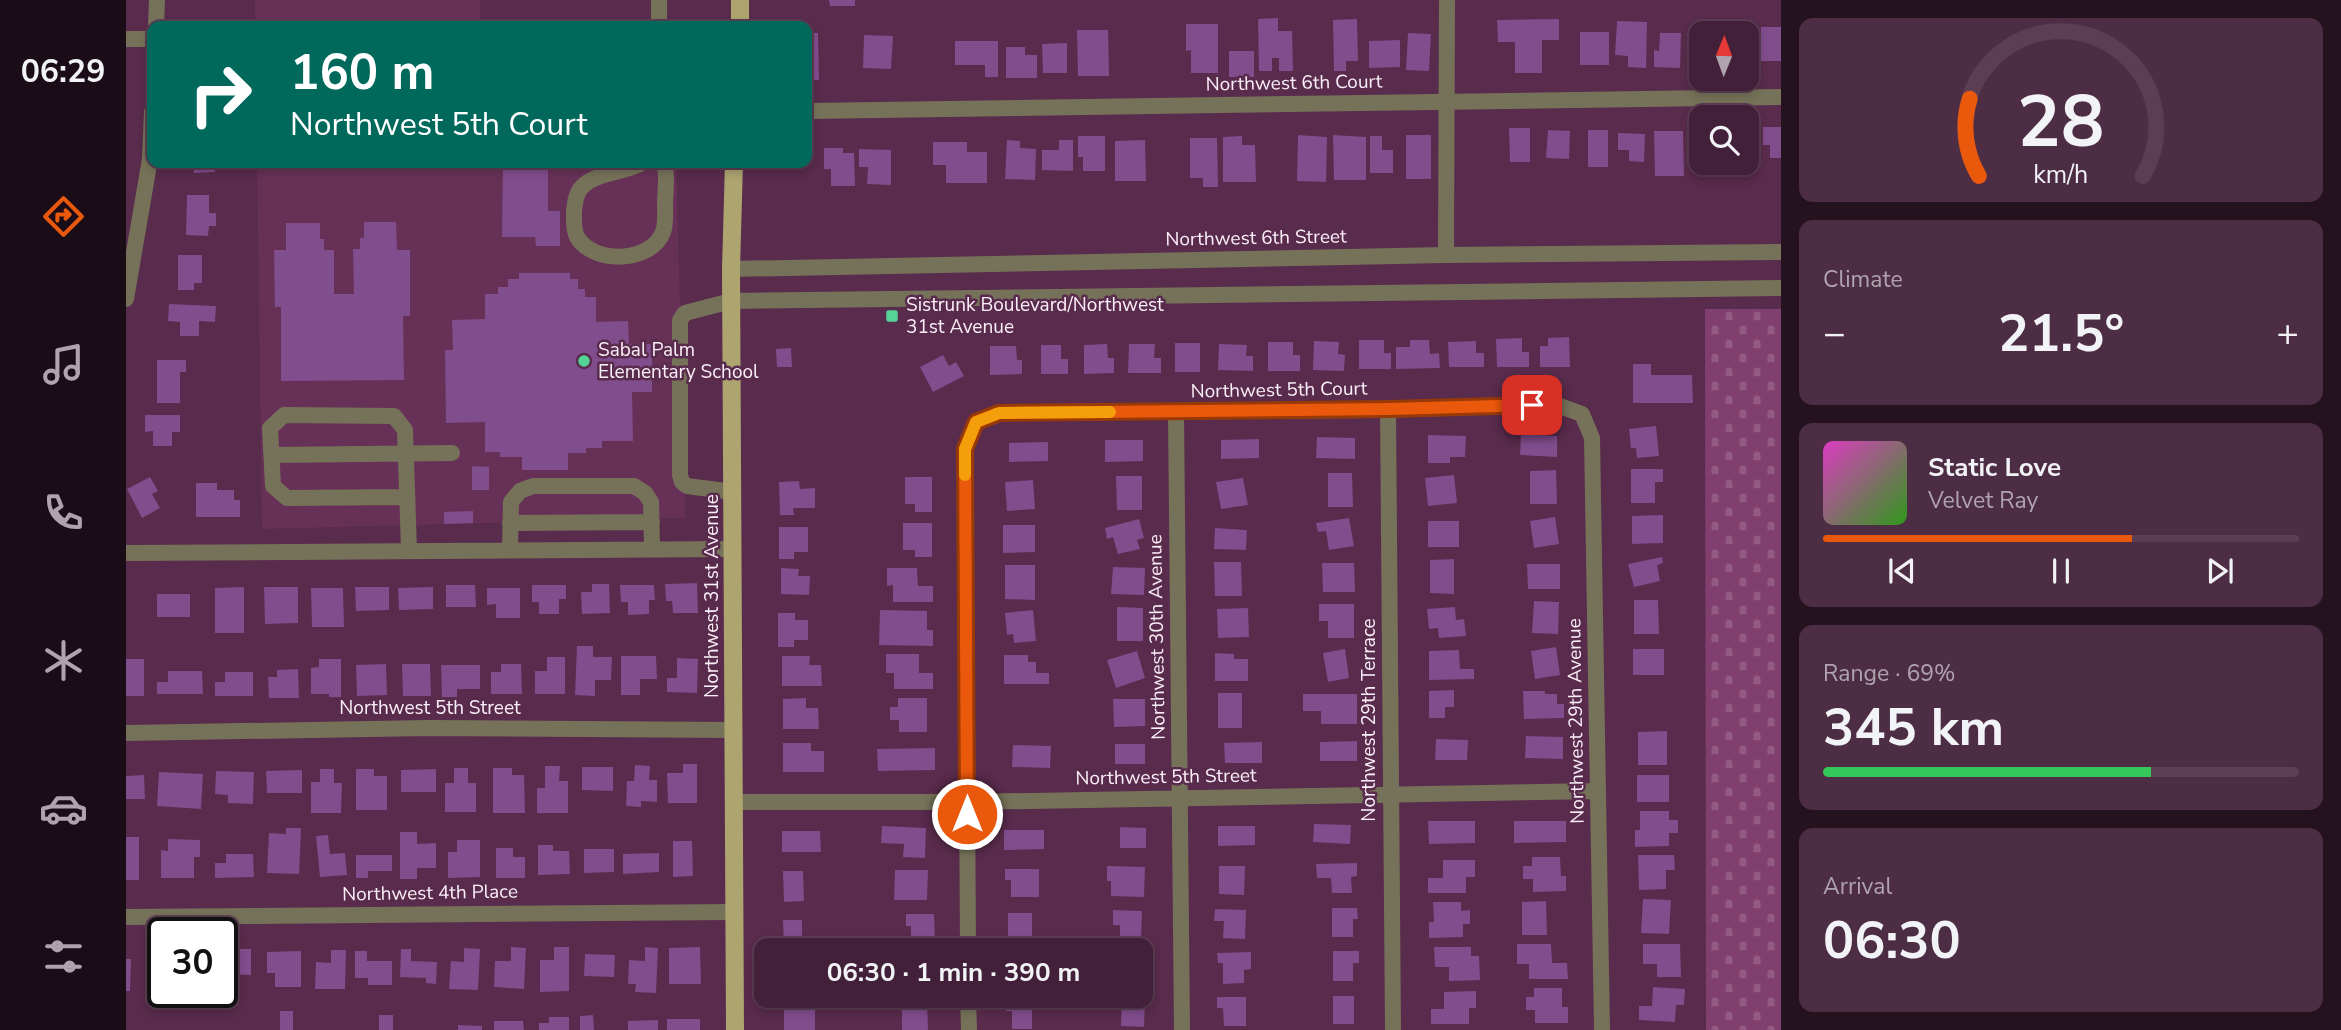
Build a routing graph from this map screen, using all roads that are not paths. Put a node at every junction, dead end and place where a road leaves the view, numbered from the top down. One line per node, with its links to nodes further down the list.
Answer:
1 (157, 0): 5 (street)
2 (659, 0): 6 (street)
3 (740, 0): 7 (main road)
4 (1447, 0): 11 (street)
5 (156, 21)
6 (659, 21)
7 (740, 21)
8 (126, 39): 9 (street)
9 (147, 39)
10 (1781, 97): 11 (street, Northwest 6th Court)
11 (1448, 102): 12 (street, Northwest 6th Court); 18 (street)
12 (812, 111)
13 (148, 168): 21 (street)
14 (632, 168): 15 (street)
15 (664, 168)
16 (734, 168): 19 (main road, Northwest 31st Avenue)
17 (1781, 252): 18 (street, Northwest 6th Street)
18 (1446, 255): 19 (street, Northwest 6th Street)
19 (731, 269): 22 (main road, Northwest 31st Avenue)
20 (1781, 288): 22 (street)
21 (126, 299)
22 (731, 301): 29 (main road, Northwest 31st Avenue); 29 (street)
23 (1388, 409): 24 (street, Northwest 5th Court); 25 (street, Northwest 5th Court); 41 (street, Northwest 29th Terrace)
24 (1176, 412): 42 (street, Northwest 30th Avenue); 44 (street, Northwest 5th Court)
25 (1582, 414): 40 (street, Northwest 29th Avenue)
26 (452, 453): 28 (street)
27 (272, 454): 28 (street); 28 (street); 30 (street)
28 (406, 454): 30 (street)
29 (733, 492): 34 (main road, Northwest 31st Avenue)
30 (407, 497): 35 (street)
31 (652, 522): 32 (street); 32 (street); 33 (street)
32 (510, 523): 36 (street)
33 (652, 548): 34 (street); 36 (street)
34 (733, 549): 38 (main road, Northwest 31st Avenue)
35 (409, 550): 36 (street); 37 (street)
36 (510, 550)
37 (126, 552)
38 (734, 730): 39 (street, Northwest 5th Street); 43 (main road, Northwest 31st Avenue)
39 (126, 733)
40 (1598, 791): 41 (street, Northwest 5th Street); 53 (street, Northwest 29th Avenue)
41 (1391, 794): 42 (street, Northwest 5th Street); 52 (street, Northwest 29th Terrace)
42 (1180, 798): 44 (street, Northwest 5th Street); 51 (street, Northwest 30th Avenue)
43 (734, 802): 44 (street, Northwest 5th Street); 45 (main road, Northwest 31st Avenue)
44 (966, 802): 47 (street)
45 (734, 912): 46 (street, Northwest 4th Place); 49 (main road, Northwest 31st Avenue)
46 (126, 917)
47 (968, 938)
48 (968, 1008): 50 (street)
49 (735, 1030)
50 (969, 1030)
51 (1182, 1030)
52 (1393, 1030)
53 (1602, 1030)

